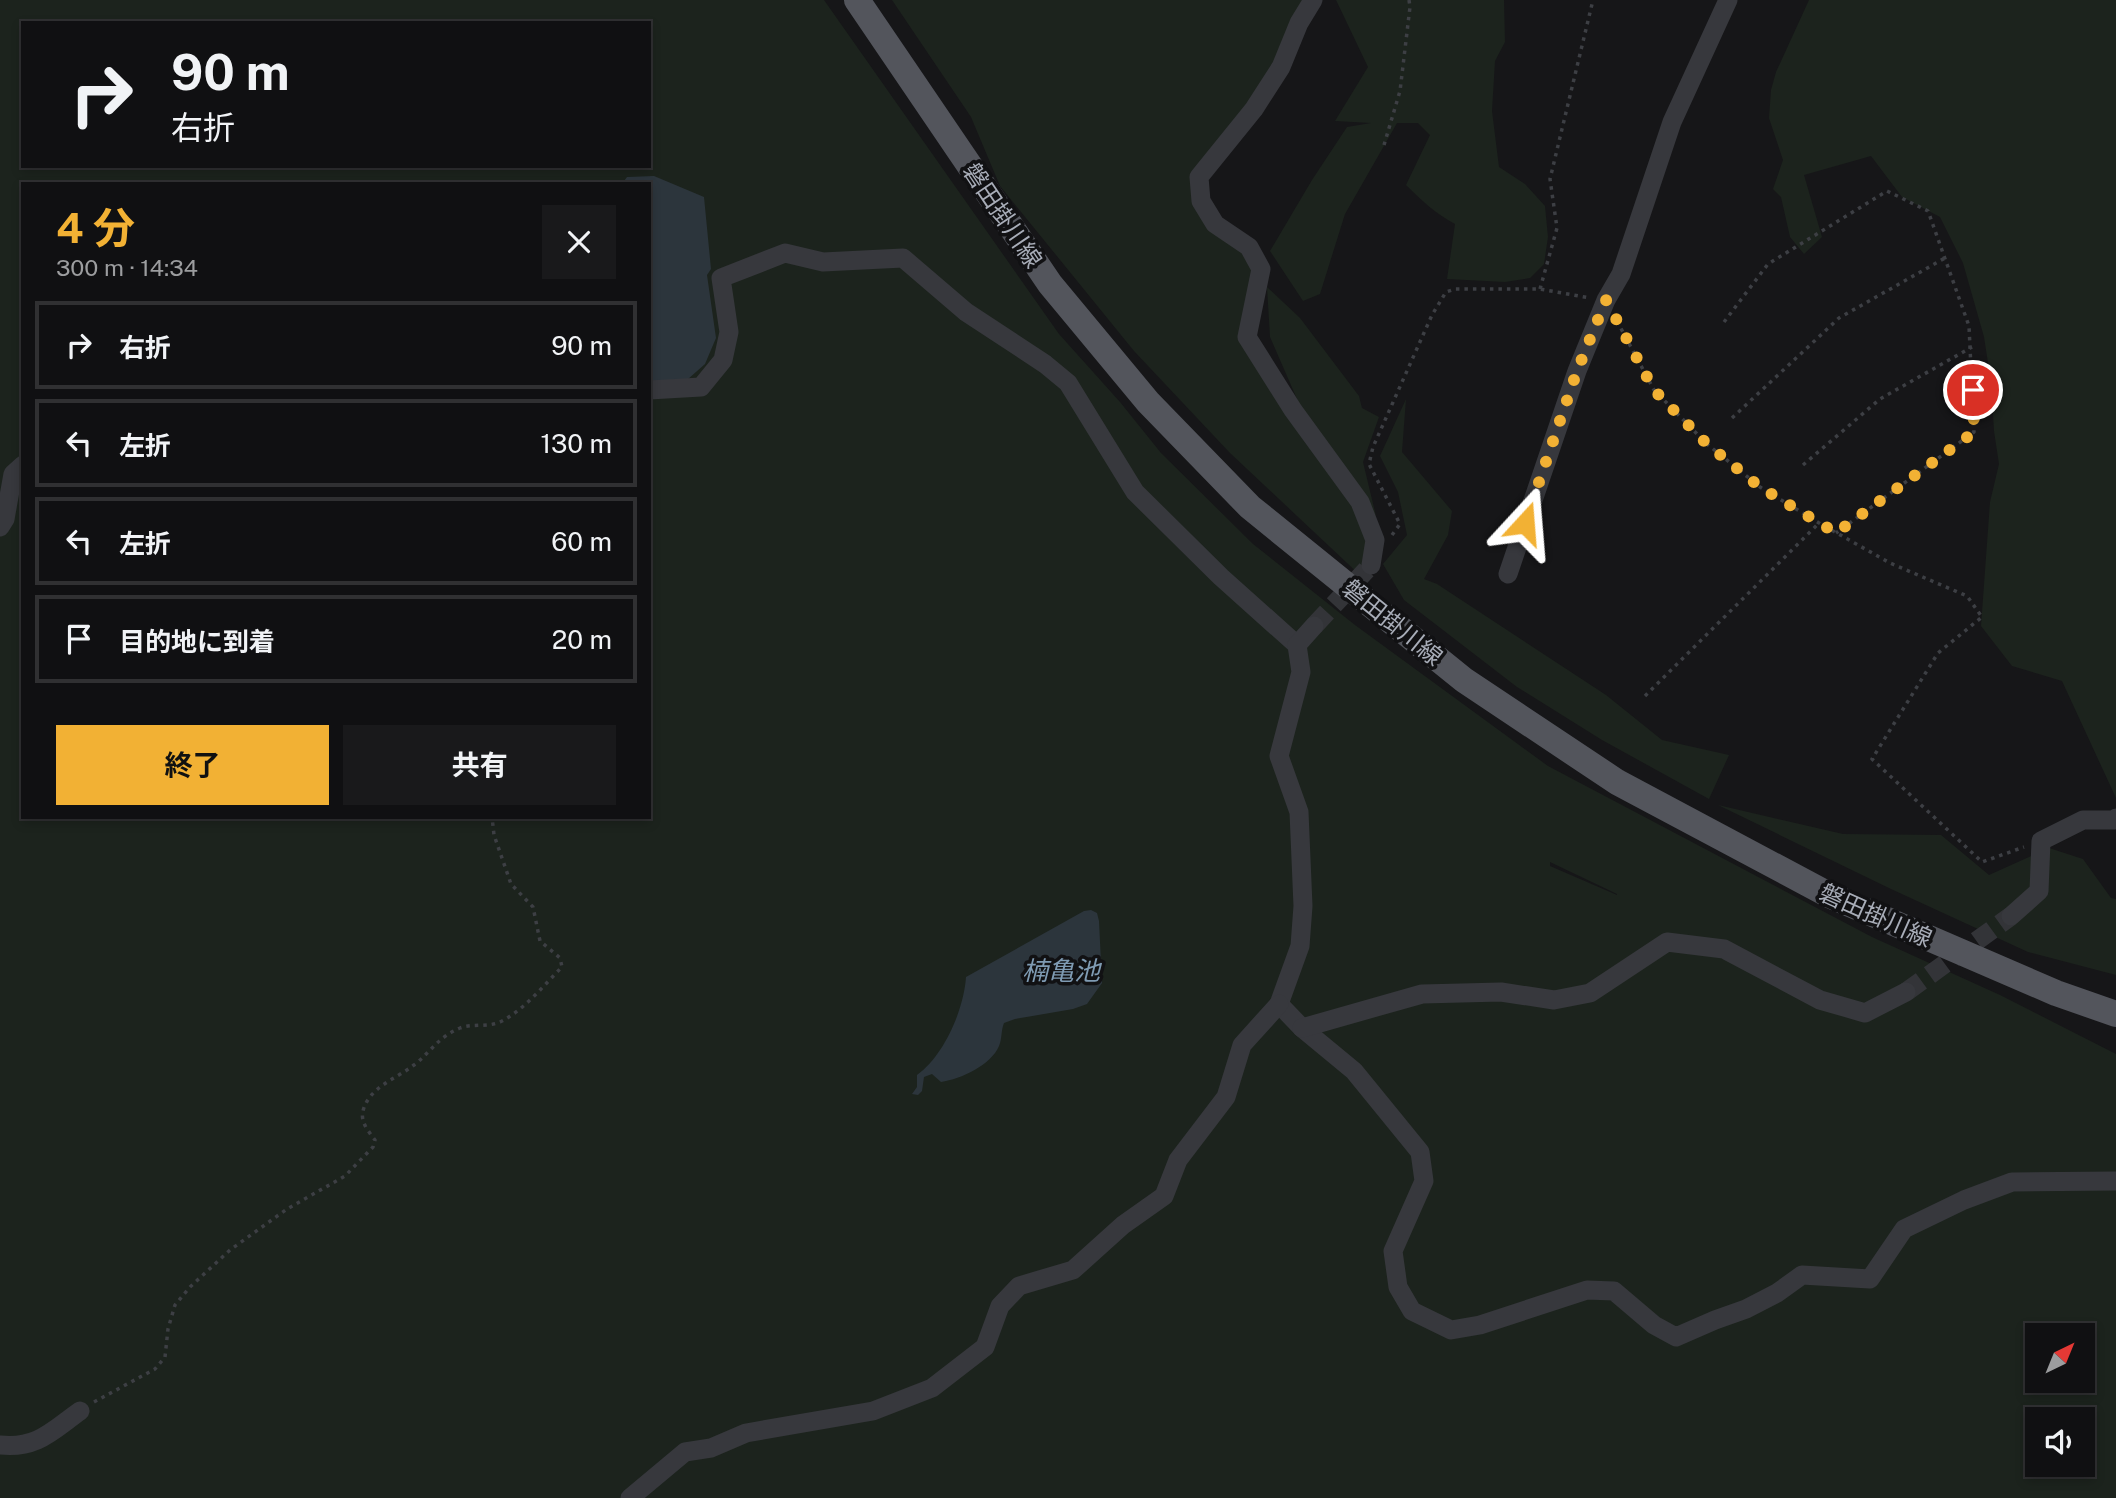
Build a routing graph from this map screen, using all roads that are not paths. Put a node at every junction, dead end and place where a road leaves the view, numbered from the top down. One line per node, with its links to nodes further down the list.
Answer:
1 (857, 0): 14 (main road, 磐田掛川線)
2 (1313, 0): 7 (street)
3 (1728, 0): 8 (street)
4 (651, 390): 10 (street)
5 (21, 466): 6 (street)
6 (0, 527)
7 (1371, 563)
8 (1508, 573)
9 (1314, 626): 10 (street)
10 (1297, 645): 15 (street)
11 (2116, 818): 12 (street)
12 (2011, 915)
13 (1906, 992): 18 (street)
14 (2056, 993): 16 (main road); 17 (main road)
15 (1279, 1004): 18 (street); 22 (street)
16 (2116, 1012)
17 (2116, 1021)
18 (1302, 1028): 19 (street)
19 (2116, 1181)
20 (80, 1410): 21 (street)
21 (0, 1445)
22 (631, 1498)

